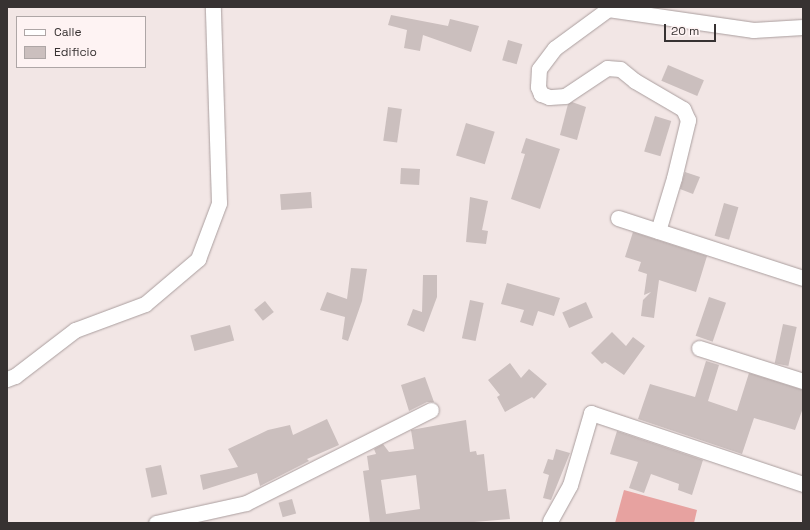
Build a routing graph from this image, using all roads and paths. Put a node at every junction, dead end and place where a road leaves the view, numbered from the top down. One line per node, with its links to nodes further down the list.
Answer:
1 (213, 7): 8 (street)
2 (605, 8): 3 (street); 5 (street)
3 (803, 26)
4 (618, 218): 5 (street)
5 (658, 231): 6 (street)
6 (803, 278)
7 (699, 348): 9 (street)
8 (7, 379)
9 (803, 381)
10 (431, 410): 13 (street)
11 (803, 484): 12 (street)
12 (551, 522)
13 (156, 523)

